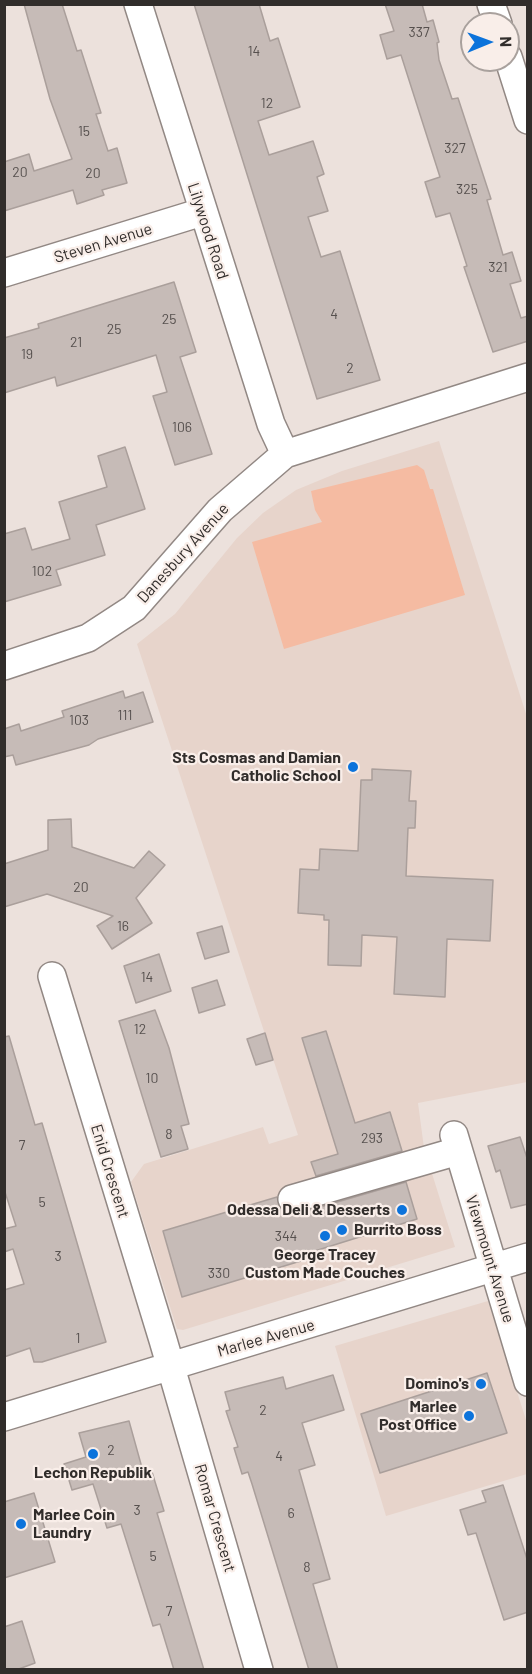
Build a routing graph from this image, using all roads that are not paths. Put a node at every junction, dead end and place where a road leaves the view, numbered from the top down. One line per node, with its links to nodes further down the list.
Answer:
1 (138, 4): 4 (street, Lilywood Road)
2 (513, 72): 3 (street)
3 (528, 120)
4 (202, 212): 5 (street, Steven Avenue); 7 (street, Lilywood Road)
5 (4, 273)
6 (528, 377): 7 (street, Danesbury Avenue)
7 (285, 454): 8 (street, Danesbury Avenue)
8 (4, 666)
9 (52, 976): 14 (street, Enid Crescent)
10 (292, 1199): 12 (street, Viewmount Avenue)
11 (528, 1257): 12 (street, Marlee Avenue)
12 (492, 1269): 13 (street, Viewmount Avenue); 14 (street, Marlee Avenue)
13 (522, 1343): 15 (street, Viewmount Avenue)
14 (171, 1366): 16 (street, Marlee Avenue); 17 (street, Romar Crescent)
15 (528, 1382)
16 (4, 1417)
17 (259, 1670)

